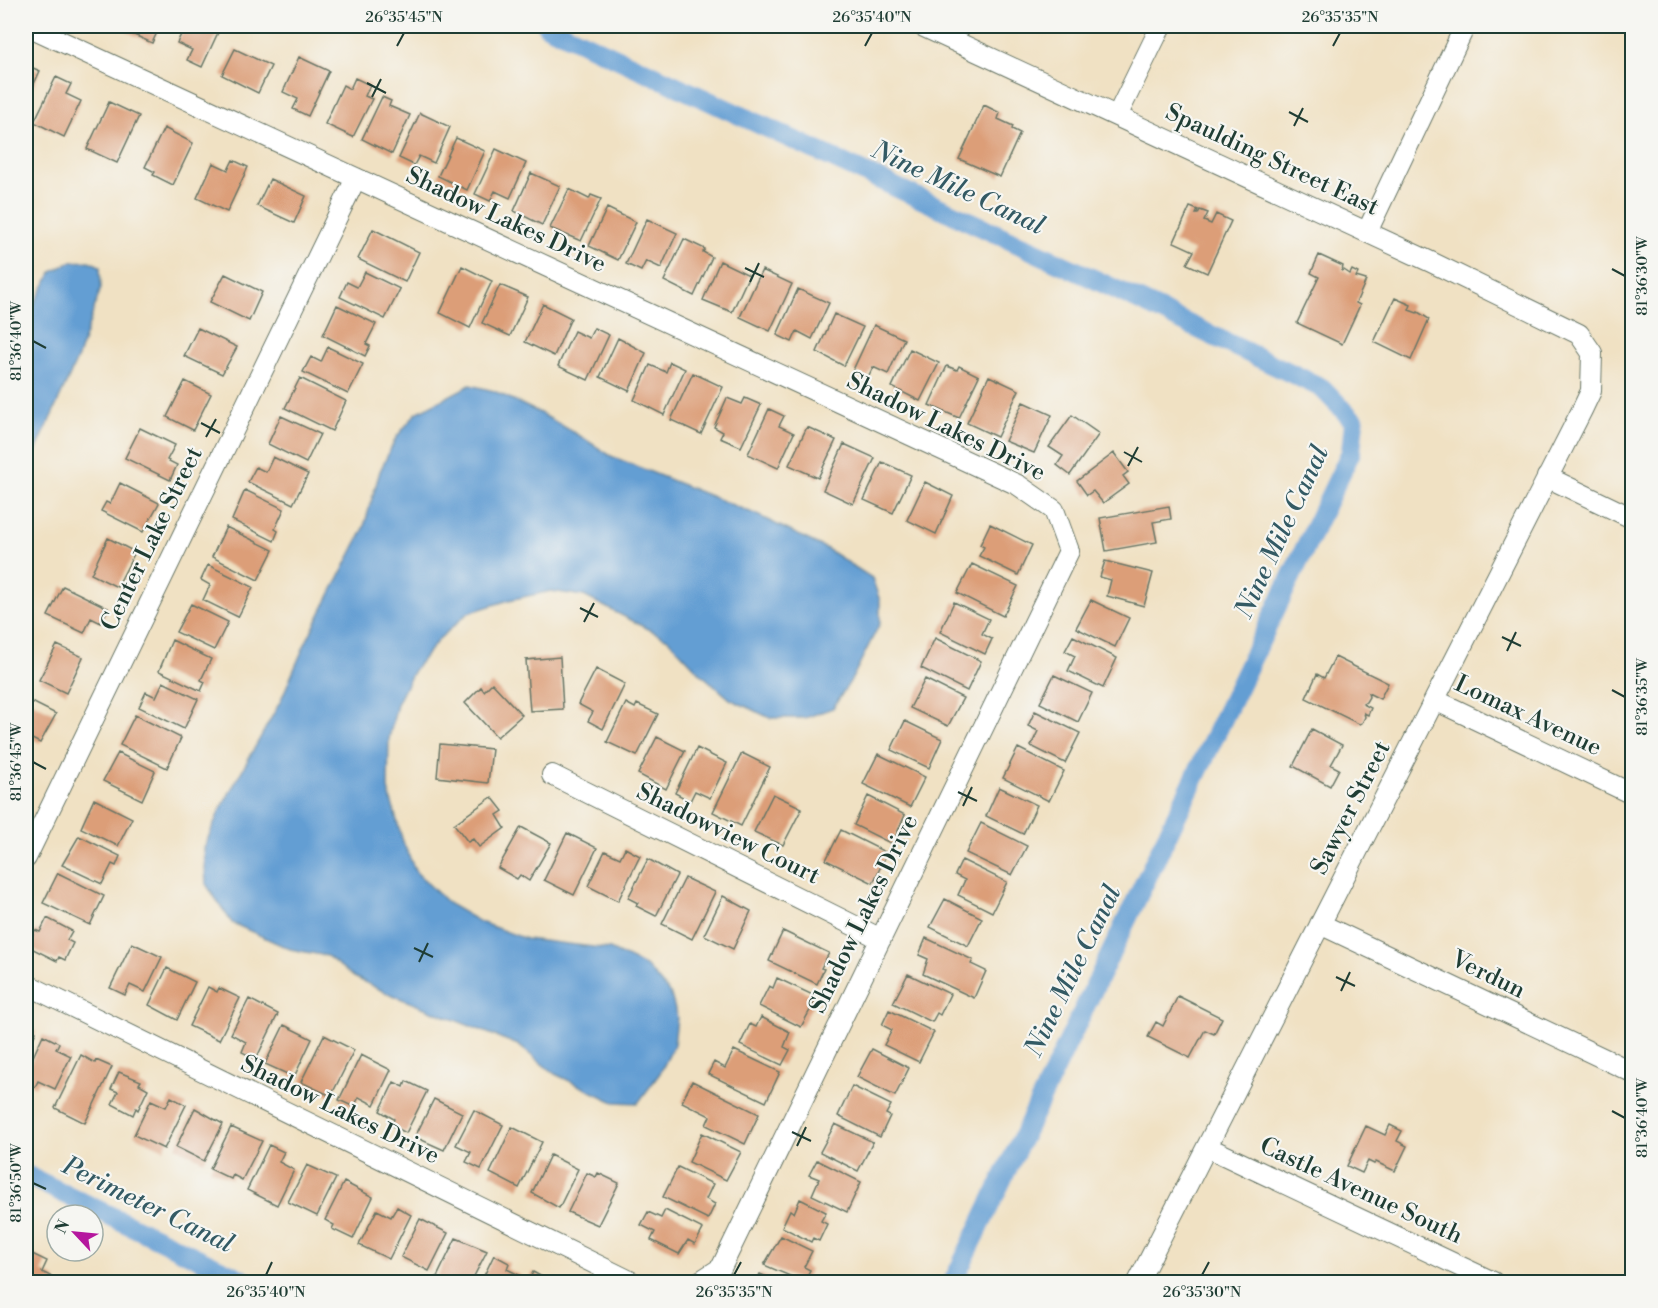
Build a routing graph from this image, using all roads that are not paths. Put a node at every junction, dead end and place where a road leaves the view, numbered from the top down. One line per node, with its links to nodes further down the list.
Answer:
1 (28, 26): 6 (street, Shadow Lakes Drive)
2 (922, 26): 5 (street, Spaulding Street East)
3 (1161, 26): 5 (street)
4 (1465, 26): 7 (street)
5 (1118, 116): 7 (street, Spaulding Street East)
6 (356, 178): 14 (street, Center Lake Street); 16 (street, Shadow Lakes Drive)
7 (1368, 232): 8 (street, Spaulding Street East)
8 (1592, 353): 9 (street, Sawyer Street)
9 (1547, 477): 10 (street); 11 (street, Sawyer Street)
10 (1632, 518)
11 (1435, 700): 13 (street, Lomax Avenue); 15 (street, Sawyer Street)
12 (552, 775): 16 (street, Shadowview Court)
13 (1632, 794)
14 (26, 858)
15 (1320, 924): 18 (street, Verdun); 19 (street, Sawyer Street)
16 (881, 939): 21 (street, Shadow Lakes Drive)
17 (26, 984): 20 (street, Shadow Lakes Drive)
18 (1632, 1072)
19 (1207, 1147): 22 (street, Sawyer Street); 23 (street, Castle Avenue South)
20 (632, 1282)
21 (699, 1282)
22 (1138, 1282)
23 (1493, 1282)

